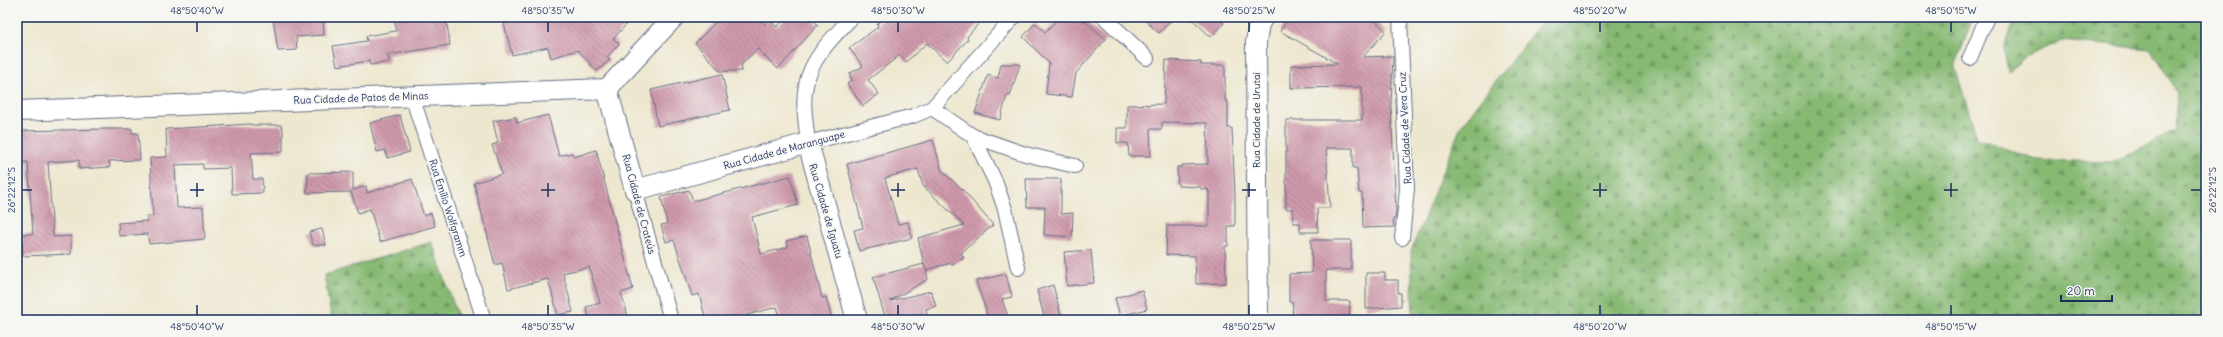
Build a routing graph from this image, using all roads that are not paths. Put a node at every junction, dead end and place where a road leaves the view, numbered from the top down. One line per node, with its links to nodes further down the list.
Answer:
1 (674, 17): 10 (street)
2 (852, 17): 15 (street, Rua Cidade de Iguatu)
3 (1014, 17): 12 (street)
4 (1104, 17): 8 (street)
5 (1263, 17): 23 (street, Rua Cidade de Urutaí)
6 (1400, 17): 18 (street, Rua Cidade de Vera Cruz)
7 (1987, 17): 9 (street)
8 (1147, 58)
9 (1970, 58)
10 (607, 88): 11 (street, Rua Cidade de Patos de Minas); 17 (street, Rua Cidade de Crateús)
11 (412, 96): 13 (street, Rua Cidade de Patos de Minas); 20 (street, Rua Emílio Wolfgramm)
12 (932, 108): 14 (street); 15 (street, Rua Cidade de Maranguape)
13 (17, 111)
14 (973, 136): 16 (street); 19 (street)
15 (808, 143): 17 (street, Rua Cidade de Maranguape); 22 (street, Rua Cidade de Iguatu)
16 (1075, 166)
17 (635, 190): 21 (street, Rua Cidade de Crateús)
18 (1402, 238)
19 (1018, 268)
20 (484, 320)
21 (671, 320)
22 (857, 320)
23 (1258, 320)

